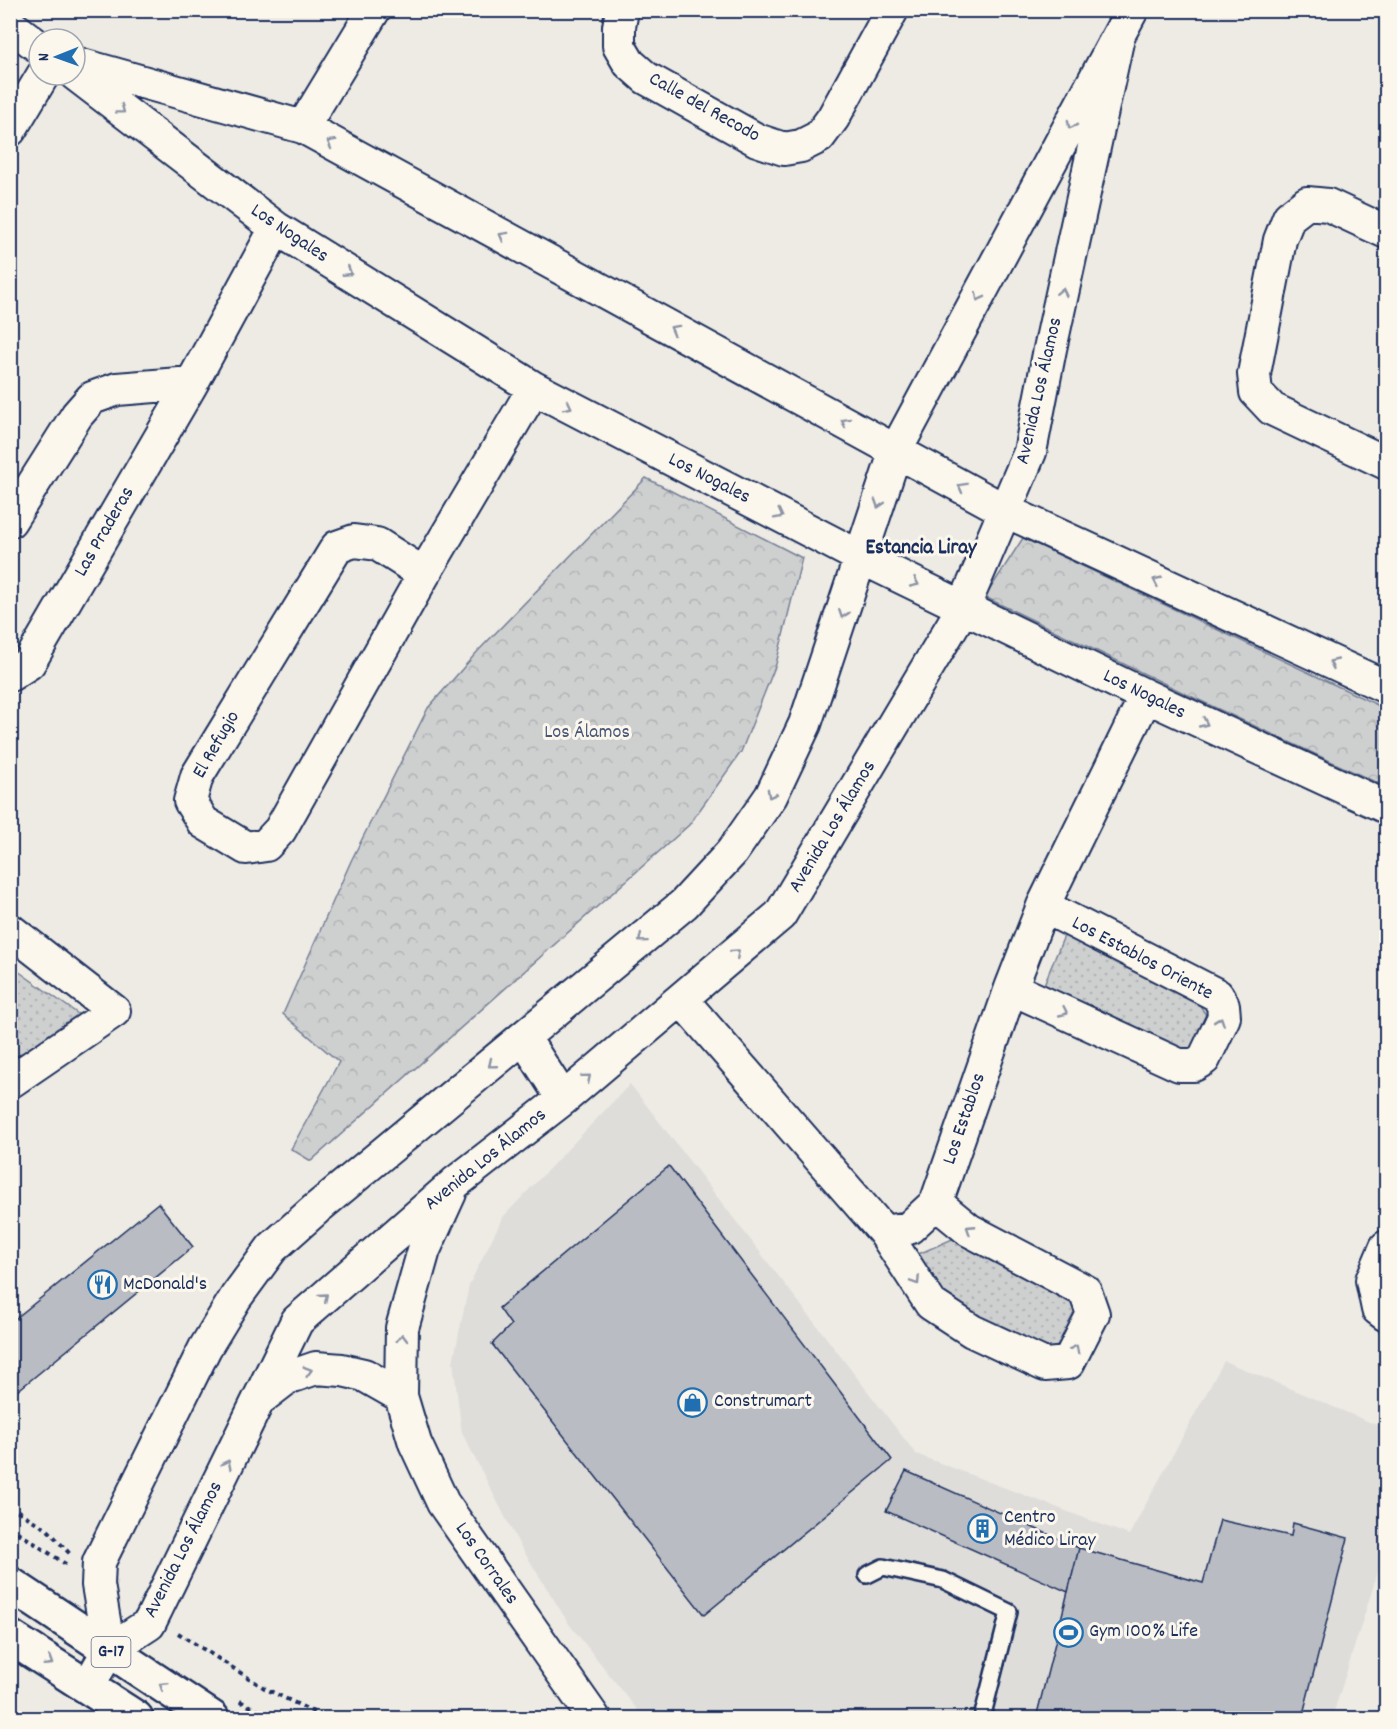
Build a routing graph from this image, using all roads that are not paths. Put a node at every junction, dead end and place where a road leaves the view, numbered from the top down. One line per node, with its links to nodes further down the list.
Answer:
1 (374, 10): 10 (street)
2 (622, 10): 3 (street, Calle del Recodo)
3 (892, 10)
4 (1125, 23): 16 (street, Avenida Los Álamos, one-way to 16); 18 (street, Avenida Los Álamos, one-way to 4)
5 (10, 25): 6 (street)
6 (27, 38)
7 (87, 66): 10 (street)
8 (87, 83): 12 (street, Los Nogales, one-way to 12)
9 (36, 87): 11 (street)
10 (303, 127): 16 (street, one-way to 10)
11 (10, 130)
12 (276, 228): 14 (street, Las Praderas); 15 (street, Los Nogales, one-way to 15)
13 (1386, 232): 17 (street)
14 (192, 383): 19 (street); 23 (street, Las Praderas)
15 (534, 388): 20 (street, Los Nogales, one-way to 20); 21 (street, El Refugio)
16 (896, 450): 18 (street, one-way to 16); 20 (street, Avenida Los Álamos, one-way to 20)
17 (1386, 463)
18 (1006, 511): 22 (street, Avenida Los Álamos); 24 (street, one-way to 18)
19 (10, 521)
20 (862, 558): 22 (street, Los Nogales, one-way to 22); 31 (street, Avenida Los Álamos, one-way to 31)
21 (424, 574): 21 (street, El Refugio)
22 (964, 606): 25 (street, Los Nogales); 30 (street, Avenida Los Álamos, one-way to 22)
23 (10, 675)
24 (1386, 687)
25 (1146, 696): 26 (street, Los Nogales, one-way to 26); 27 (street, Los Establos)
26 (1386, 807)
27 (1043, 906): 29 (street, Los Establos); 29 (street, Los Establos Oriente, one-way to 27)
28 (10, 930): 32 (street)
29 (1011, 988): 35 (street, Los Establos)
30 (682, 1000): 33 (street, Avenida Los Álamos, one-way to 30); 36 (street)
31 (524, 1038): 33 (street); 44 (street, Avenida Los Álamos, one-way to 44)
32 (10, 1082)
33 (563, 1099): 34 (street, Avenida Los Álamos)
34 (455, 1183): 39 (street, Los Corrales, one-way to 34); 40 (street, Avenida Los Álamos, one-way to 34)
35 (936, 1203): 36 (street, Los Establos); 36 (street, one-way to 35)
36 (884, 1233)
37 (1386, 1247): 38 (street)
38 (1386, 1315)
39 (401, 1396): 40 (street, one-way to 39); 48 (street, Los Corrales)
40 (258, 1400): 44 (street, Avenida Los Álamos, one-way to 40)
41 (867, 1575): 49 (lane)
42 (10, 1584): 44 (main road, G-17)
43 (10, 1637): 45 (main road, G-17, one-way to 45)
44 (109, 1650): 45 (street); 47 (main road, G-17, one-way to 44)
45 (88, 1686): 46 (main road, G-17)
46 (136, 1719)
47 (212, 1719)
48 (594, 1719)
49 (982, 1719)

